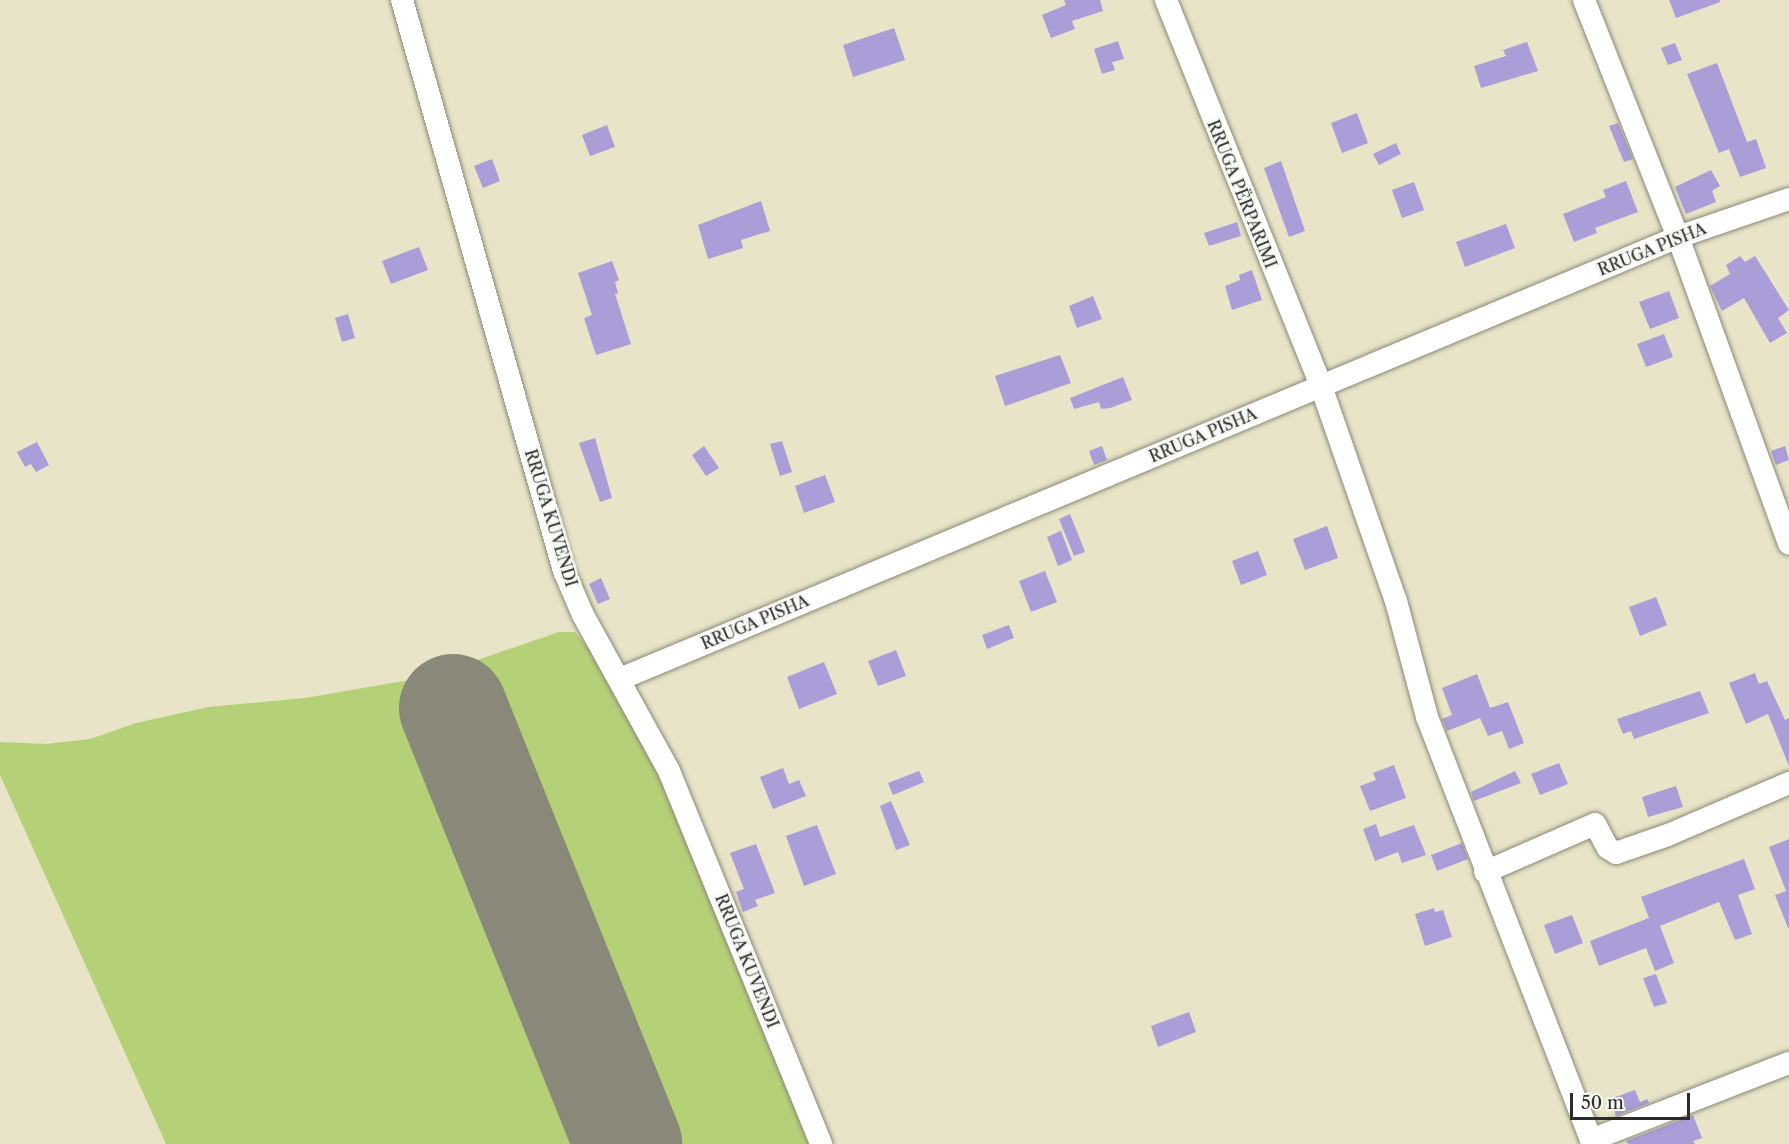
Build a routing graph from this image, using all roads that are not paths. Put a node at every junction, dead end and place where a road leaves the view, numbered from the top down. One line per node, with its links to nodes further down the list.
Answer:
1 (402, 0): 8 (street, RRUGA KUVENDI)
2 (1166, 0): 6 (street, RRUGA PËRPARIMI)
3 (1584, 0): 5 (street)
4 (1789, 199): 5 (street, RRUGA PISHA)
5 (1678, 237): 6 (street, RRUGA PISHA); 7 (street)
6 (1321, 386): 8 (street, RRUGA PISHA); 10 (street, RRUGA PËRPARIMI)
7 (1789, 543)
8 (620, 679): 13 (street, RRUGA KUVENDI)
9 (1789, 783): 10 (street)
10 (1485, 872): 12 (street, RRUGA PËRPARIMI)
11 (1789, 1063): 12 (street)
12 (1592, 1142)
13 (821, 1144)

